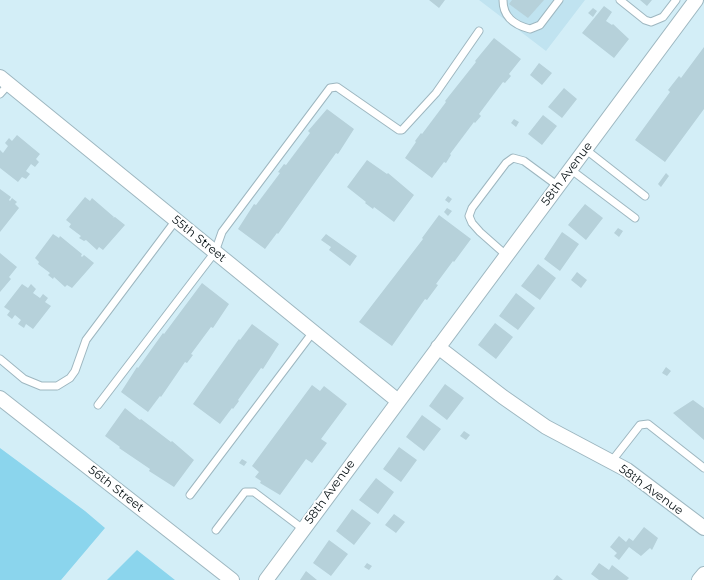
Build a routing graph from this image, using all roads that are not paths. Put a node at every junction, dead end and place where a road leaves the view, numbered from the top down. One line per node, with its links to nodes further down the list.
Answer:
1 (504, 0): 2 (lane)
2 (558, 0)
3 (620, 0): 4 (lane)
4 (676, 0)
5 (696, 0): 8 (street, 58th Avenue)
6 (479, 31): 14 (lane)
7 (3, 85): 13 (street, 55th Street)
8 (585, 149): 9 (street, 58th Avenue); 11 (lane)
9 (570, 169): 10 (street, 58th Avenue); 12 (lane)
10 (558, 186): 15 (street, 58th Avenue); 15 (lane)
11 (645, 196)
12 (635, 218)
13 (176, 220): 14 (street, 55th Street); 18 (lane)
14 (215, 252): 16 (street, 55th Street); 21 (lane)
15 (506, 255): 17 (street, 58th Avenue)
16 (313, 332): 20 (street, 55th Street); 24 (lane)
17 (438, 348): 20 (street, 58th Avenue); 22 (street, 58th Avenue)
18 (0, 360)
19 (0, 398): 29 (street, 56th Street)
20 (398, 400): 26 (street, 58th Avenue)
21 (98, 405)
22 (610, 462): 23 (lane); 25 (street, 58th Avenue)
23 (704, 468)
24 (190, 495)
25 (704, 528)
26 (303, 529): 27 (lane); 30 (street, 58th Avenue)
27 (216, 530)
28 (704, 574): 31 (street)
29 (232, 580)
30 (266, 580)
31 (700, 580)

